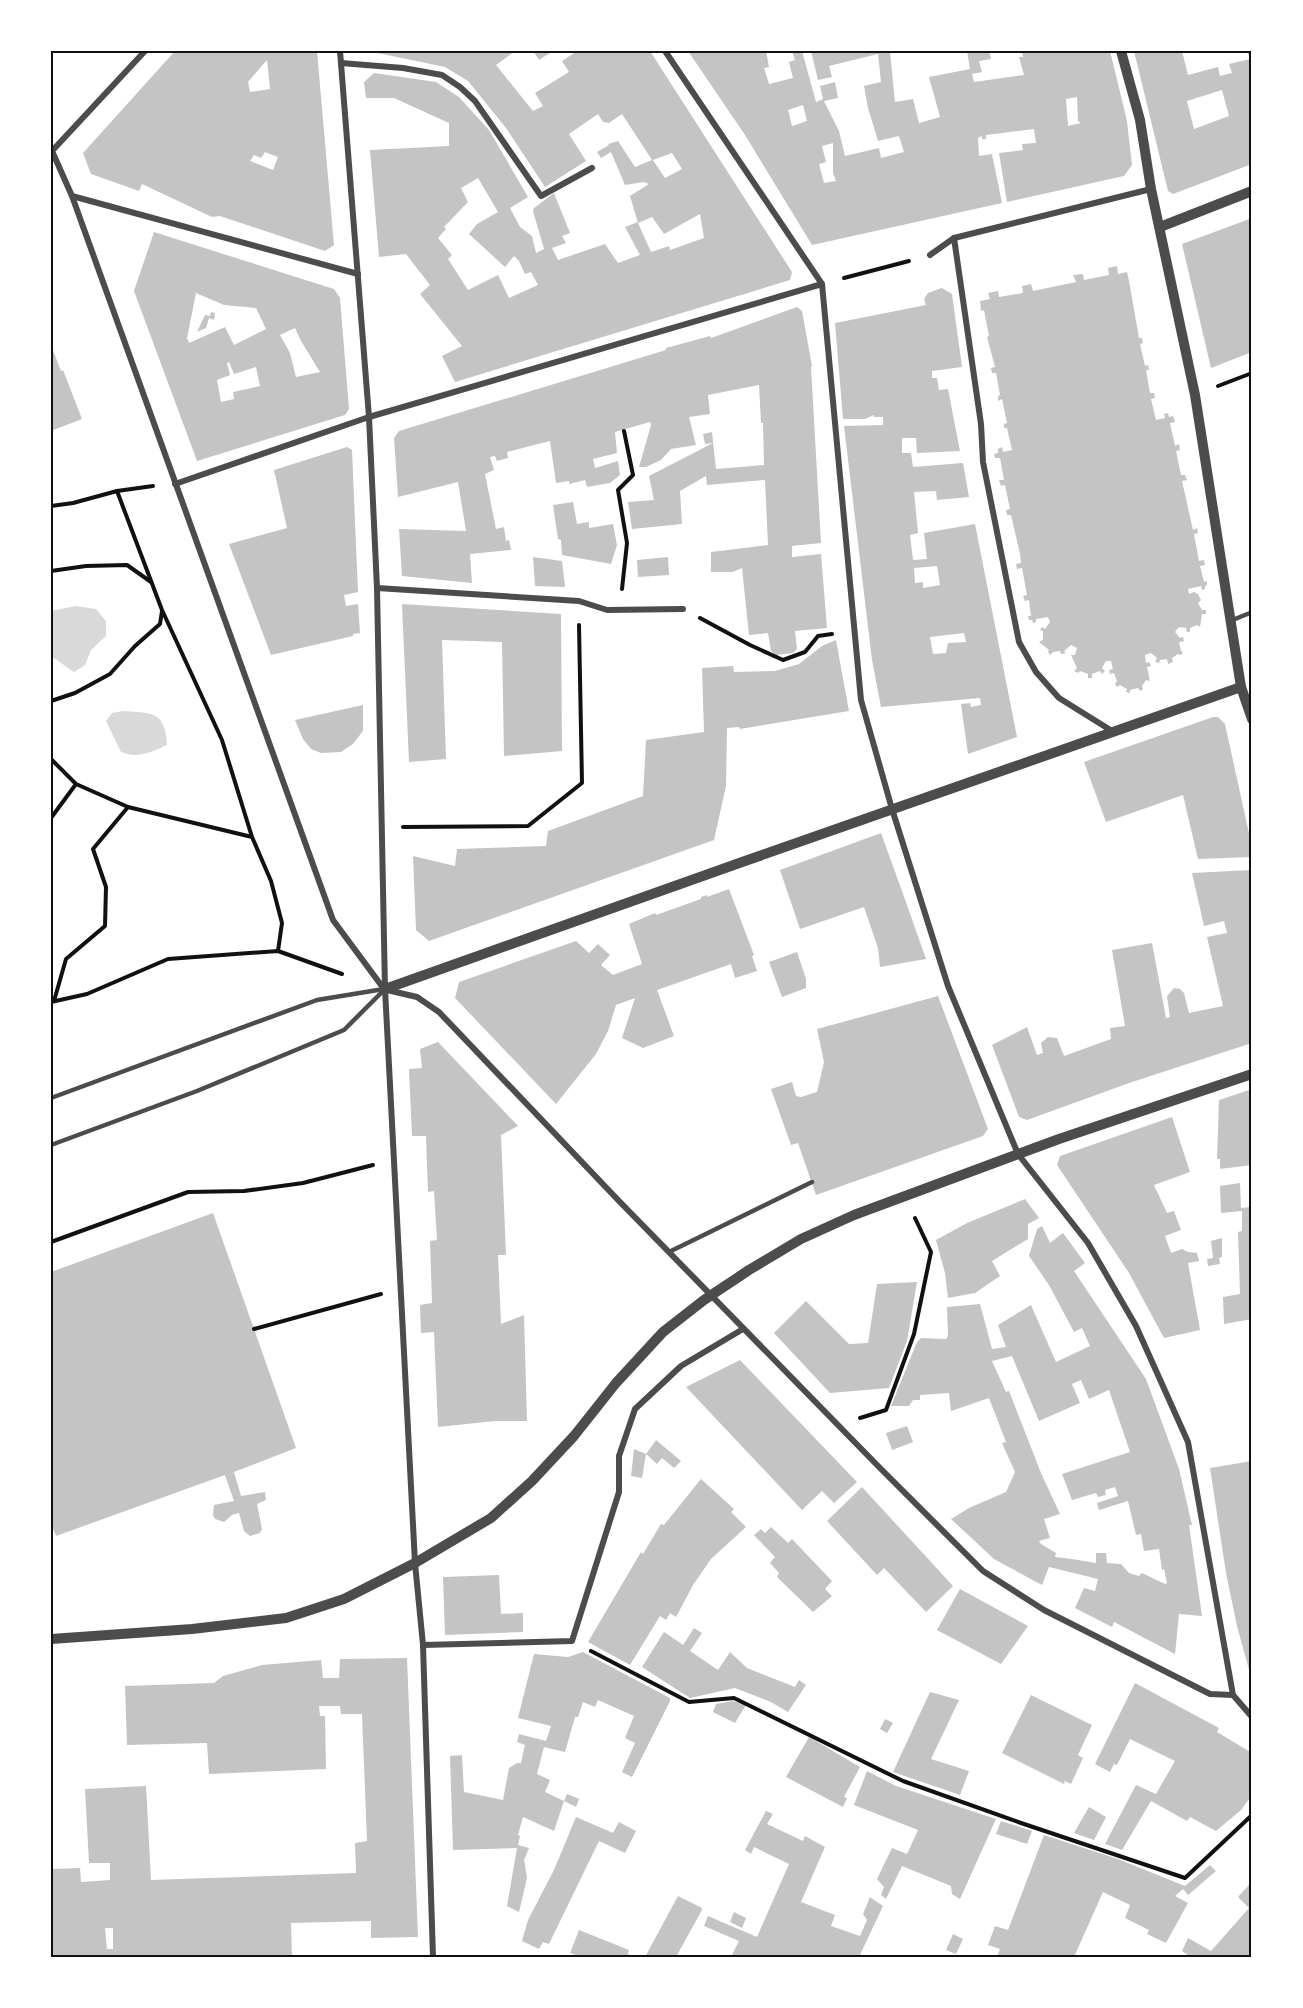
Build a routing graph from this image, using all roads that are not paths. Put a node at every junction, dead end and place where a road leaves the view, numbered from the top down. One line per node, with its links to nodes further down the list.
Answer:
1 (145, 51): 9 (street)
2 (340, 51): 5 (street)
3 (665, 51): 14 (street)
4 (1121, 51): 7 (street)
5 (341, 63): 6 (street); 13 (street)
6 (592, 168)
7 (1151, 189): 10 (street); 11 (street)
8 (1252, 191): 10 (street)
9 (72, 195): 13 (street); 16 (street)
10 (1160, 227): 20 (street)
11 (954, 238): 12 (street); 23 (street)
12 (930, 255)
13 (358, 274): 15 (street)
14 (822, 284): 15 (street); 24 (street)
15 (369, 417): 16 (street); 17 (street)
16 (175, 484): 25 (street)
17 (377, 588): 18 (street); 25 (street)
18 (683, 609)
19 (1250, 613): 20 (lane)
20 (1230, 621): 21 (street)
21 (1241, 687): 22 (street); 23 (street)
22 (1252, 719)
23 (1112, 731): 24 (street)
24 (892, 809): 25 (street); 29 (street)
25 (385, 989): 27 (lane); 28 (lane); 31 (street); 33 (street)
26 (1252, 1074): 29 (street)
27 (51, 1098)
28 (51, 1145)
29 (1018, 1154): 33 (street); 36 (street)
30 (812, 1182): 31 (lane)
31 (669, 1252): 32 (street)
32 (743, 1329): 35 (street); 36 (street)
33 (415, 1563): 34 (street); 35 (street)
34 (51, 1639)
35 (423, 1645): 38 (street)
36 (1233, 1695): 37 (street)
37 (1252, 1717)
38 (433, 1957)

